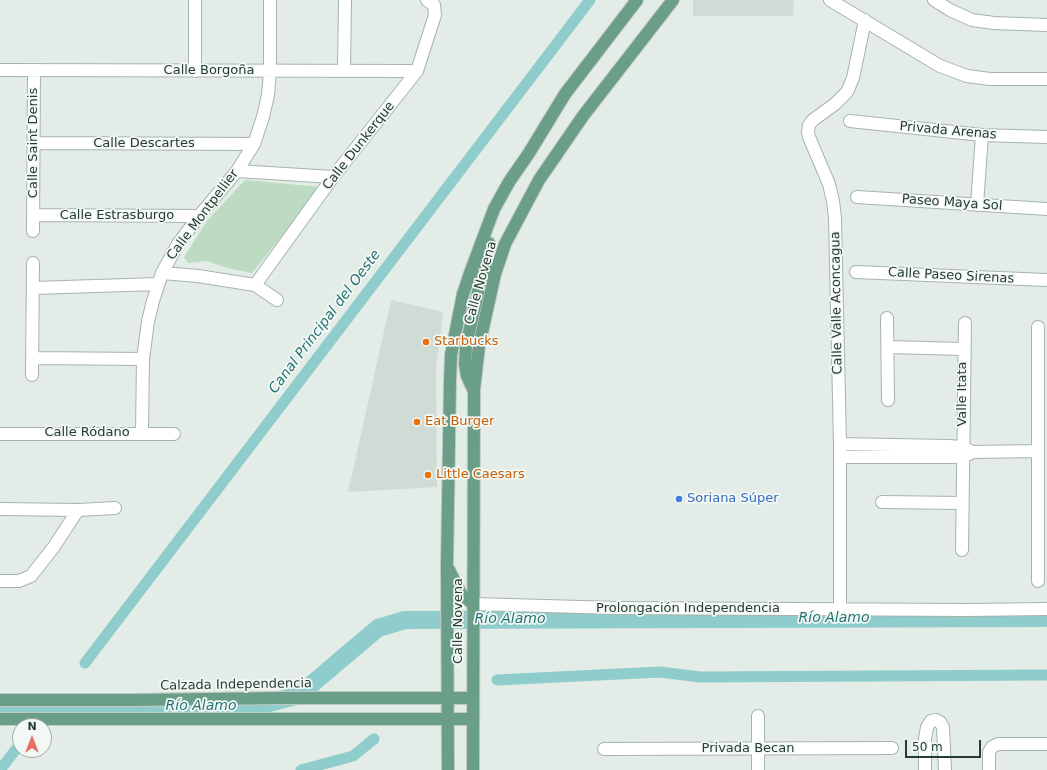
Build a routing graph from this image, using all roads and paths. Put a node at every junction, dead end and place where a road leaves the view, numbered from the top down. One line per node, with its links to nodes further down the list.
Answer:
1 (195, 0): 13 (street)
2 (270, 0): 14 (street, Calle Montpellier)
3 (345, 0): 15 (street)
4 (427, 0): 16 (street, Calle Dunkerque)
5 (637, 0): 23 (main road, Calle Novena)
6 (673, 0): 36 (main road, Calle Novena)
7 (830, 0): 9 (street)
8 (934, 0): 10 (street)
9 (865, 20): 17 (street); 56 (street, Calle Valle Aconcagua)
10 (1047, 25)
11 (0, 70): 12 (street, Calle Borgoña)
12 (34, 70): 13 (street, Calle Borgoña); 21 (street, Calle Saint Denis)
13 (195, 71): 14 (street, Calle Borgoña)
14 (270, 71): 15 (street, Calle Borgoña); 22 (street, Calle Montpellier)
15 (344, 71): 16 (street, Calle Borgoña)
16 (417, 71): 25 (street, Calle Dunkerque)
17 (1047, 79)
18 (850, 121): 19 (street, Privada Arenas)
19 (982, 135): 20 (street, Privada Arenas); 27 (street)
20 (1047, 137)
21 (35, 143): 22 (street, Calle Descartes); 29 (street, Calle Saint Denis)
22 (254, 144): 24 (street, Calle Montpellier)
23 (529, 153): 35 (main road, Calle Novena); 36 (main road)
24 (237, 171): 25 (street); 30 (street, Calle Montpellier)
25 (333, 177): 39 (street, Calle Dunkerque)
26 (857, 197): 27 (street, Paseo Maya Sol)
27 (977, 204): 28 (street, Paseo Maya Sol)
28 (1047, 209)
29 (34, 215): 30 (street, Calle Estrasburgo); 31 (street, Calle Saint Denis)
30 (199, 216): 34 (street, Calle Montpellier)
31 (33, 231)
32 (33, 263): 40 (street)
33 (856, 272): 37 (street, Calle Paseo Sirenas)
34 (162, 273): 38 (street, Calle Montpellier); 39 (street)
35 (470, 273): 51 (main road); 67 (main road, Calle Novena)
36 (495, 274): 51 (main road, Calle Novena)
37 (1047, 280)
38 (158, 284): 40 (street); 49 (street, Calle Montpellier)
39 (255, 285): 41 (street)
40 (34, 288): 48 (street)
41 (277, 300)
42 (887, 318): 45 (street)
43 (965, 323): 46 (street)
44 (1038, 327): 47 (street)
45 (888, 347): 46 (street, Valle Itata); 52 (street)
46 (964, 349): 58 (street, Valle Itata)
47 (1043, 352): 57 (street)
48 (33, 358): 49 (street); 50 (street)
49 (143, 359): 53 (street, Calle Montpellier)
50 (32, 375)
51 (474, 390): 70 (main road, Calle Novena)
52 (888, 400)
53 (142, 433): 54 (street, Calle Ródano); 55 (street, Calle Ródano)
54 (0, 434)
55 (174, 434)
56 (840, 444): 58 (street); 59 (street, Calle Valle Aconcagua)
57 (1038, 451): 58 (street); 66 (street)
58 (966, 452): 59 (street); 61 (street, Valle Itata)
59 (840, 457): 72 (street, Calle Valle Aconcagua)
60 (882, 502): 61 (street)
61 (962, 503): 65 (street, Valle Itata)
62 (115, 508): 64 (street)
63 (0, 509): 64 (street)
64 (78, 510): 68 (street)
65 (962, 550)
66 (1043, 553): 69 (street)
67 (447, 565): 70 (main road); 73 (main road, Calle Novena)
68 (0, 581)
69 (1038, 581)
70 (473, 606): 72 (street, Prolongación Independencia); 74 (main road, Calle Novena)
71 (1047, 609): 72 (street, Prolongación Independencia)
72 (840, 610)
73 (448, 698): 74 (main road, Calzada Independencia); 75 (main road, Calzada Independencia); 77 (main road, Calle Novena)
74 (473, 698): 78 (main road, Calle Novena)
75 (0, 700)
76 (758, 716): 83 (street)
77 (448, 719): 78 (main road); 79 (main road); 84 (main road, Calle Novena)
78 (472, 719): 85 (main road, Calle Novena)
79 (0, 720)
80 (1047, 744): 89 (street)
81 (892, 748): 83 (street, Privada Becan)
82 (604, 749): 83 (street, Privada Becan)
83 (758, 749): 86 (street)
84 (448, 770)
85 (473, 770)
86 (758, 770)
87 (924, 770): 88 (street)
88 (945, 770)
89 (989, 770)

